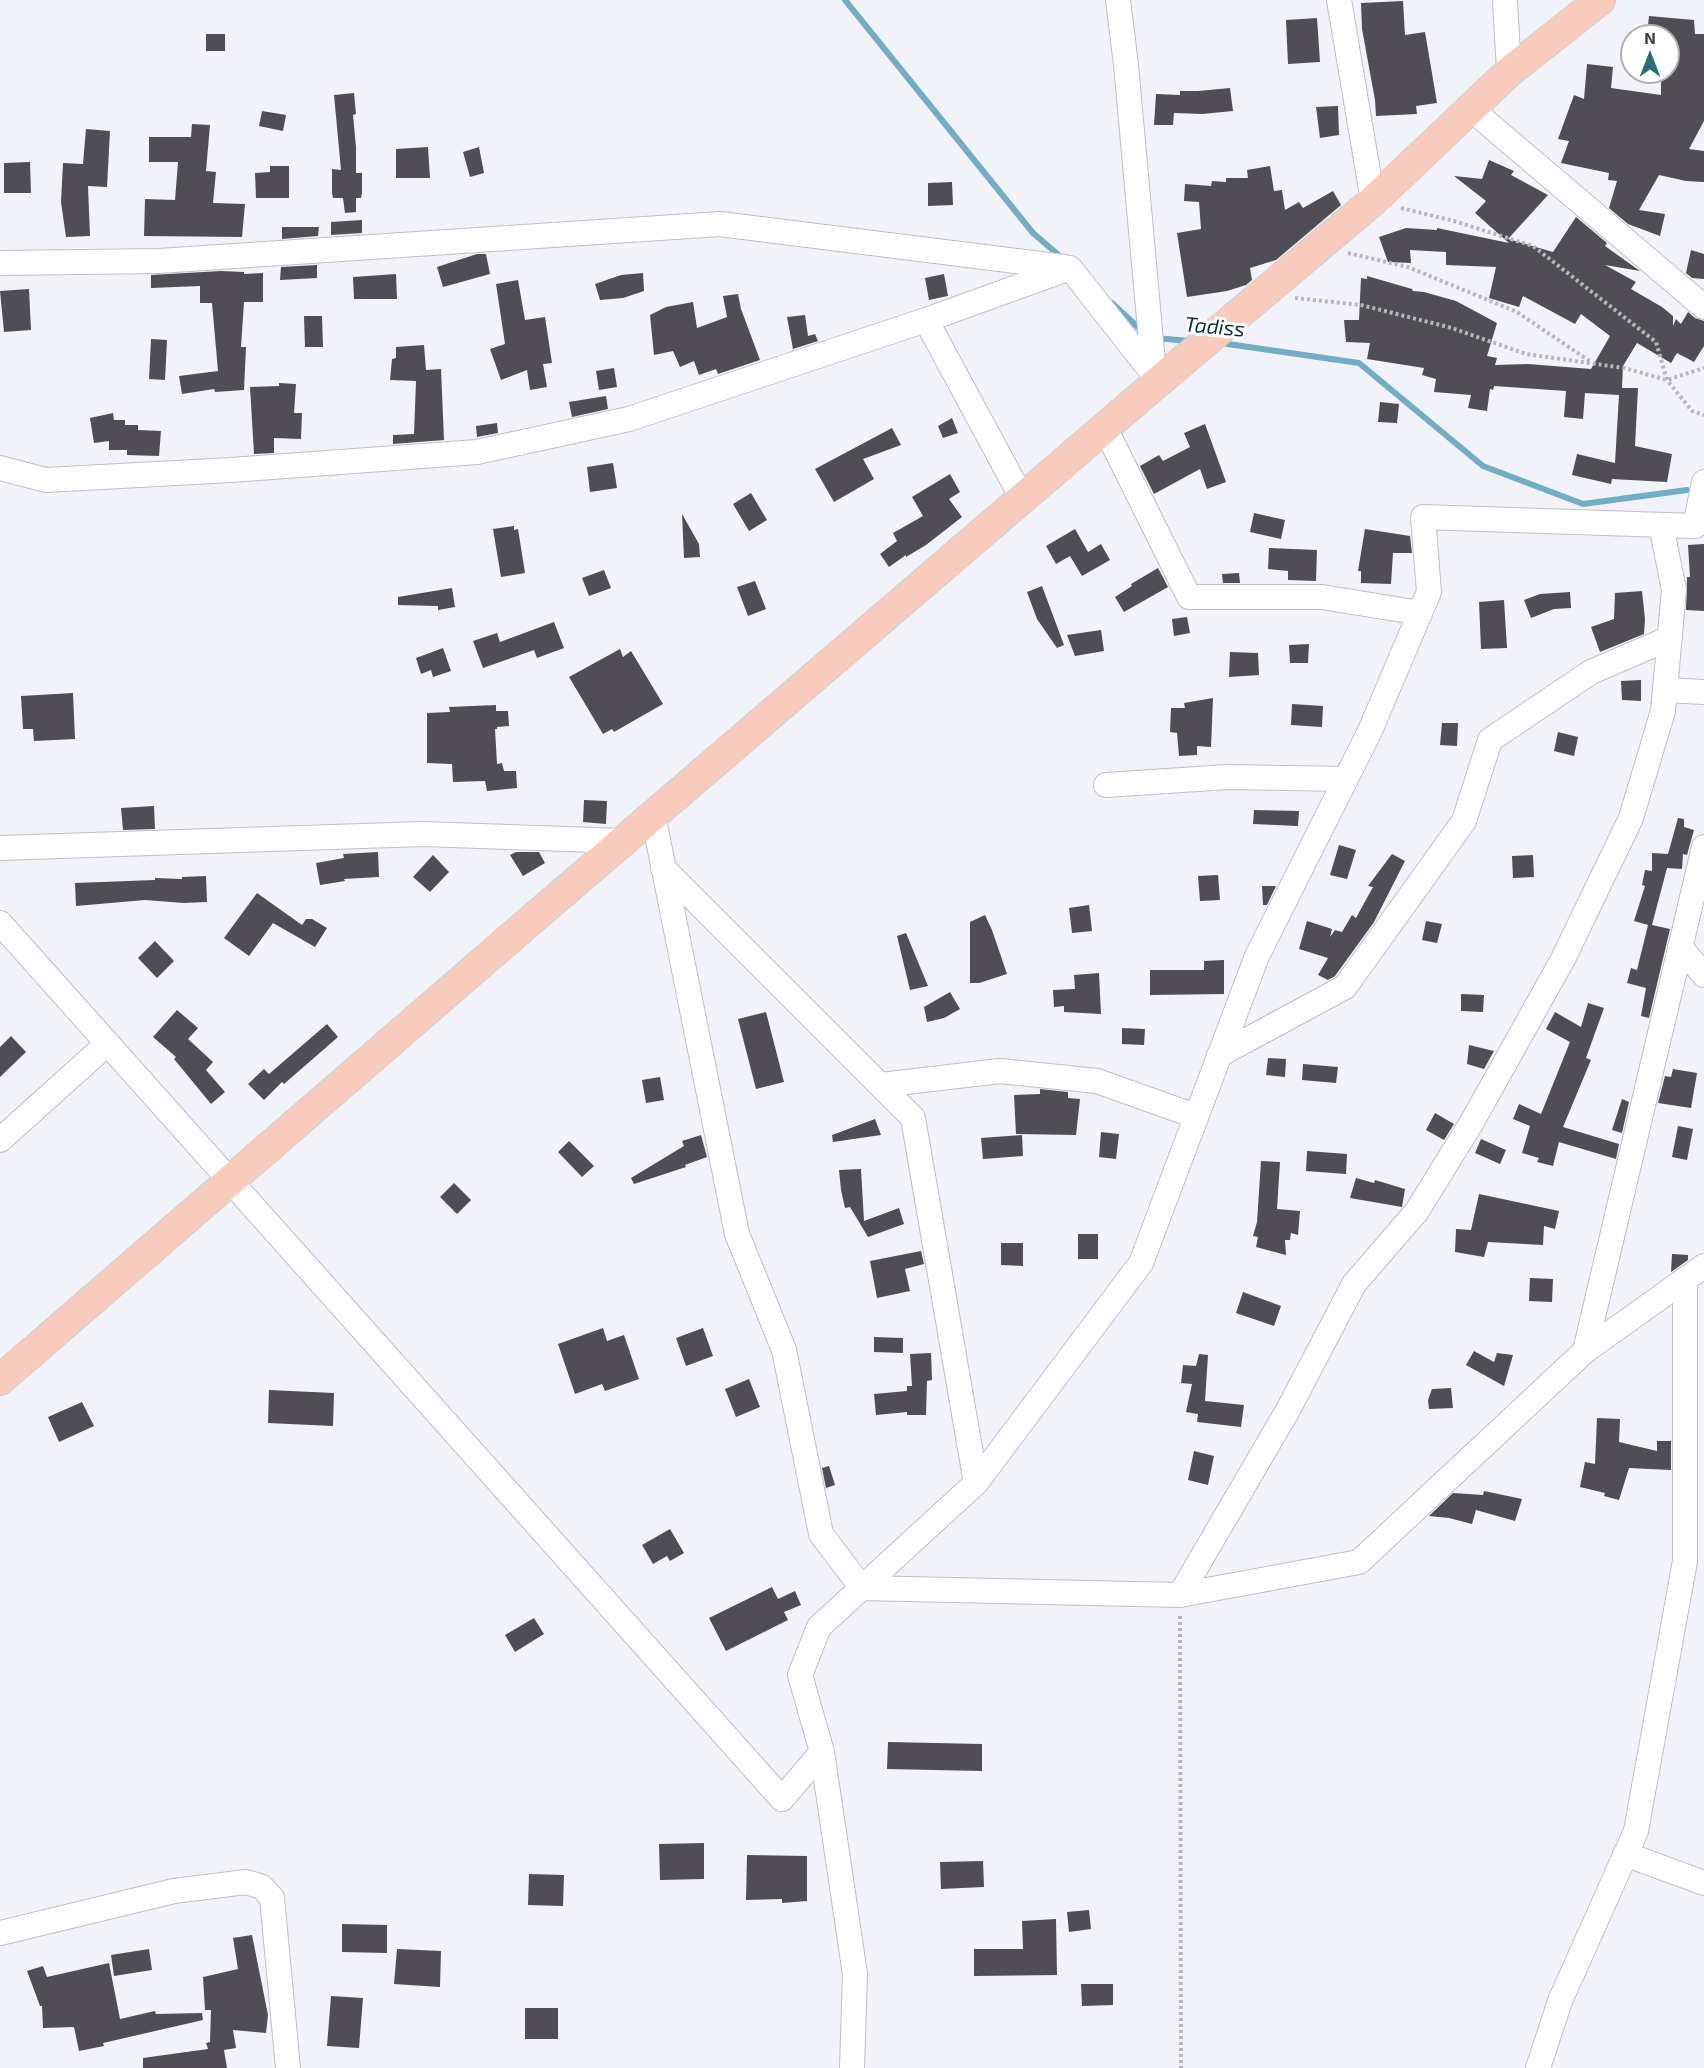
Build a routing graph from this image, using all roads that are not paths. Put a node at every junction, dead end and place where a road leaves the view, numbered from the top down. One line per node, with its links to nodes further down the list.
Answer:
1 (1118, 0): 12 (street)
2 (1339, 0): 7 (street)
3 (1505, 0): 5 (street)
4 (1600, 0): 5 (main road)
5 (1509, 72): 6 (main road)
6 (1471, 109): 7 (main road); 10 (street)
7 (1373, 201): 12 (main road)
8 (0, 263): 9 (street)
9 (1070, 267): 11 (street); 12 (street)
10 (1704, 307)
11 (926, 320): 14 (street); 16 (street)
12 (1156, 377): 13 (main road)
13 (1105, 428): 16 (main road); 18 (street)
14 (0, 468)
15 (1704, 482): 17 (street)
16 (1022, 498): 24 (main road)
17 (1660, 525): 18 (street); 19 (street)
18 (1420, 613): 22 (street)
19 (1670, 639): 20 (street); 33 (street)
20 (1665, 690): 21 (street); 44 (street)
21 (1704, 692)
22 (1346, 779): 23 (street); 33 (street)
23 (1106, 785)
24 (653, 815): 25 (main road); 28 (street)
25 (623, 841): 27 (street); 37 (main road)
26 (1704, 847): 30 (street)
27 (0, 848)
28 (663, 868): 34 (street); 43 (street)
29 (3, 934): 32 (street)
30 (1680, 947): 31 (street); 39 (street)
31 (1704, 975)
32 (107, 1044): 36 (street); 37 (street)
33 (1219, 1055): 35 (street)
34 (881, 1085): 35 (street); 41 (street)
35 (1195, 1116): 41 (street)
36 (0, 1140)
37 (229, 1180): 40 (main road); 45 (street)
38 (1695, 1273): 39 (street); 42 (street)
39 (1585, 1351): 44 (street)
40 (0, 1380)
41 (976, 1483): 43 (street)
42 (1694, 1532): 46 (street)
43 (862, 1588): 44 (street); 45 (street)
44 (1180, 1594)
45 (822, 1752): 50 (street)
46 (1625, 1854): 47 (street); 51 (street)
47 (1704, 1883)
48 (0, 1933): 49 (street)
49 (288, 2068)
50 (852, 2068)
51 (1538, 2068)

